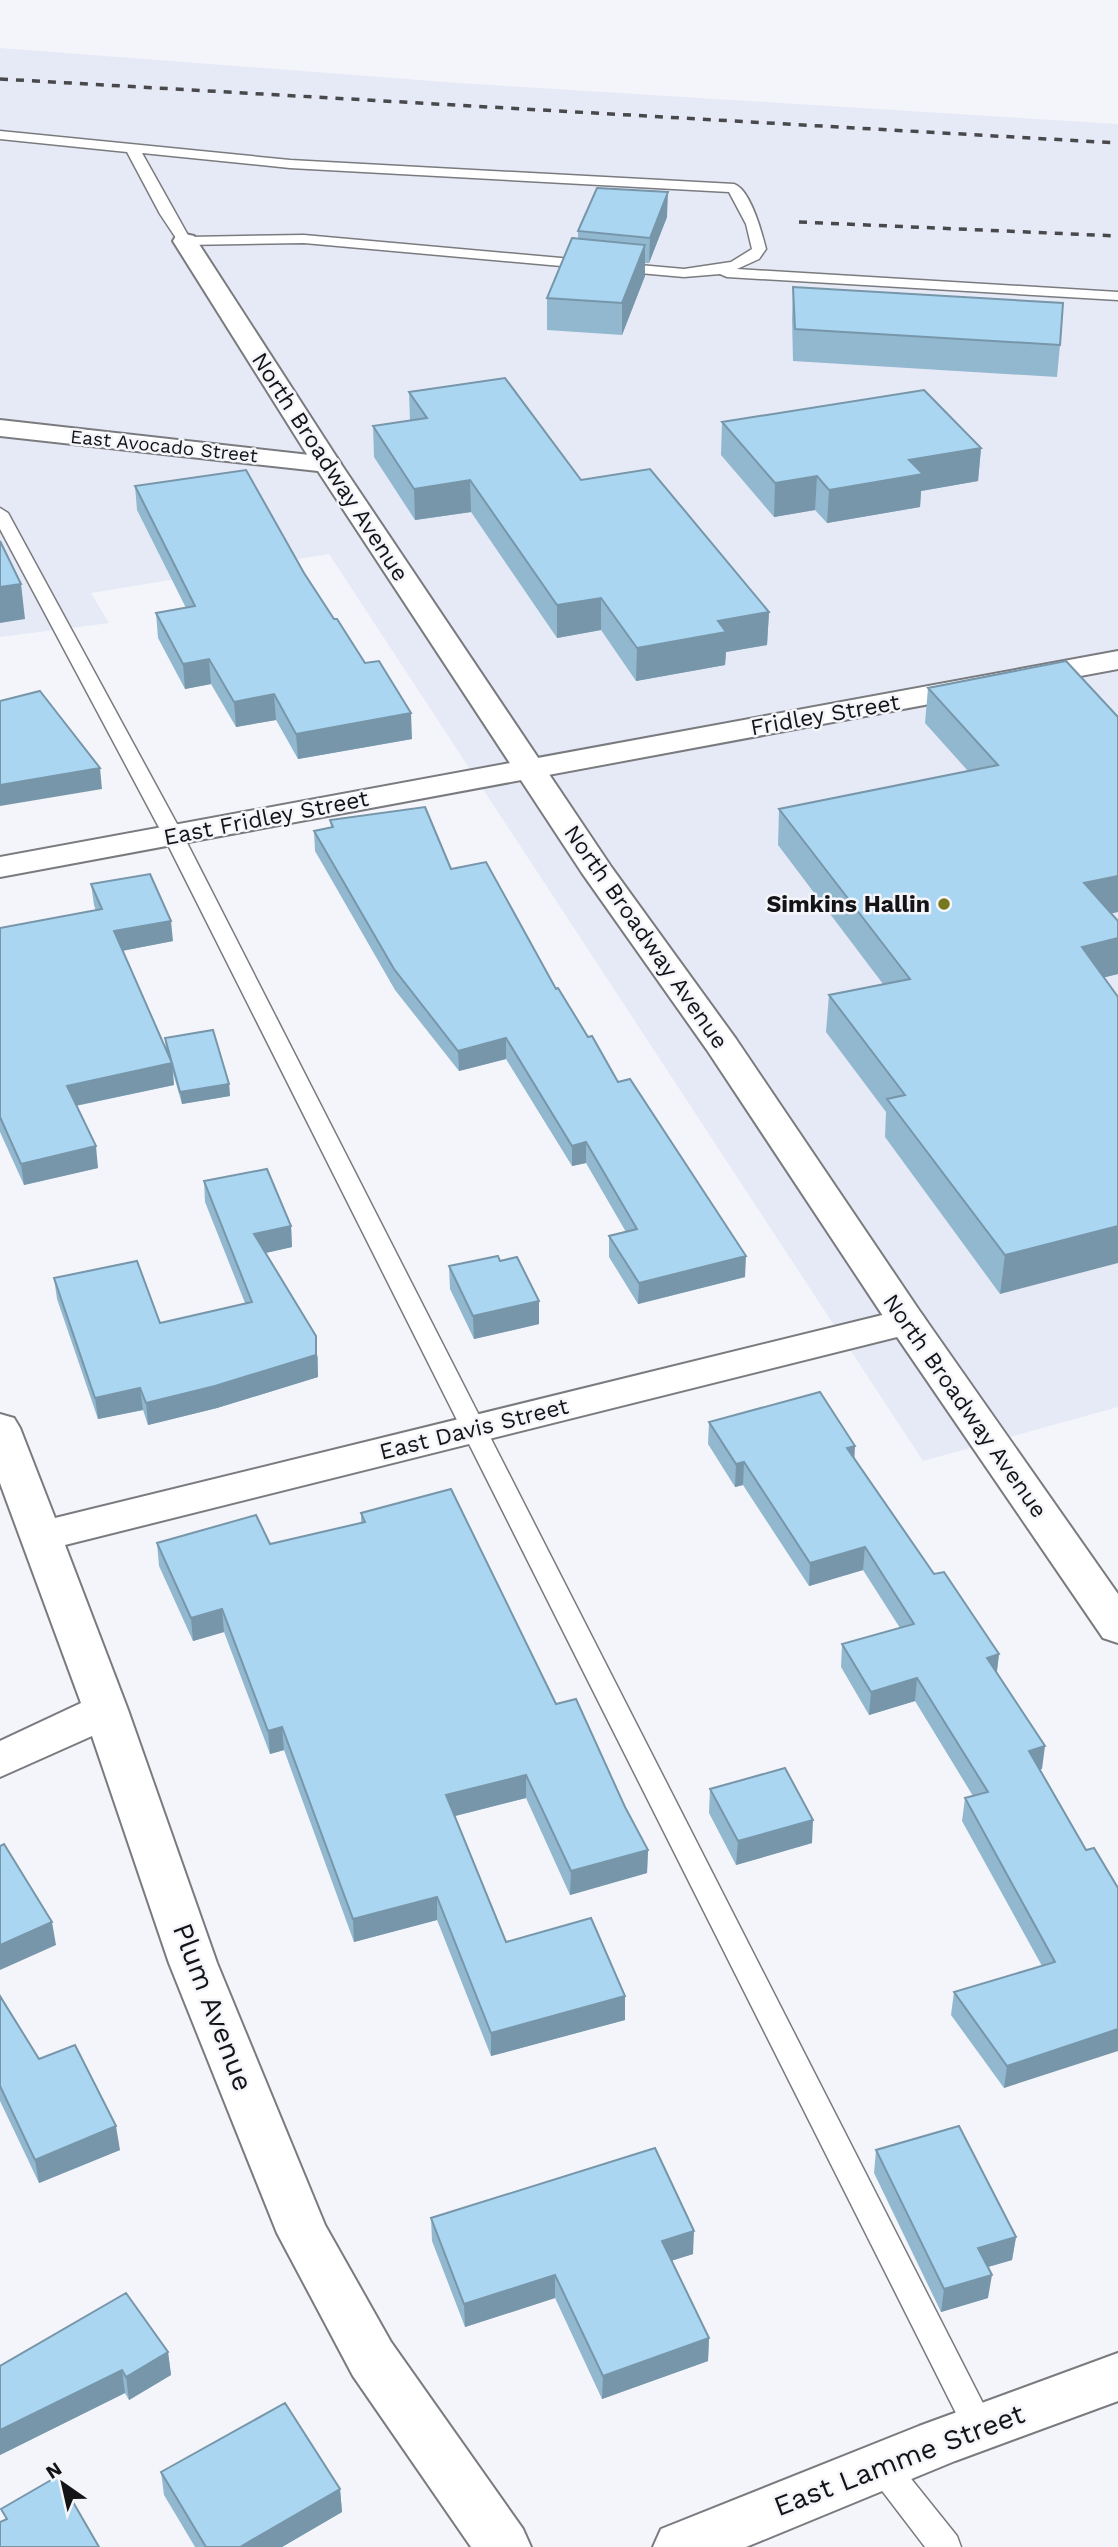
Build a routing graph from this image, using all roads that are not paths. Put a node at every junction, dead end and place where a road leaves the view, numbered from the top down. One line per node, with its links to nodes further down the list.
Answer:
1 (0, 135): 2 (lane)
2 (132, 148): 3 (lane); 4 (lane)
3 (185, 241): 4 (lane); 7 (street, North Broadway Avenue)
4 (713, 272): 5 (lane)
5 (1118, 296)
6 (0, 428): 7 (street, East Avocado Street)
7 (327, 464): 10 (street, North Broadway Avenue)
8 (0, 513): 11 (lane)
9 (1118, 660): 10 (street, Fridley Street)
10 (531, 768): 11 (street, East Fridley Street); 13 (street, North Broadway Avenue)
11 (173, 835): 12 (street, East Fridley Street); 15 (lane)
12 (0, 867)
13 (907, 1322): 15 (street, East Davis Street); 17 (street, North Broadway Avenue)
14 (0, 1428): 16 (street, Plum Avenue)
15 (475, 1429): 16 (street, East Davis Street); 21 (lane)
16 (41, 1536): 18 (street, Plum Avenue)
17 (1118, 1627)
18 (106, 1710): 19 (street); 23 (street, Plum Avenue)
19 (0, 1760)
20 (1118, 2377): 21 (street, East Lamme Street)
21 (979, 2427): 22 (street, East Lamme Street)
22 (881, 2465): 24 (street, East Lamme Street); 25 (lane)
23 (503, 2547)
24 (681, 2547)
25 (945, 2547)

